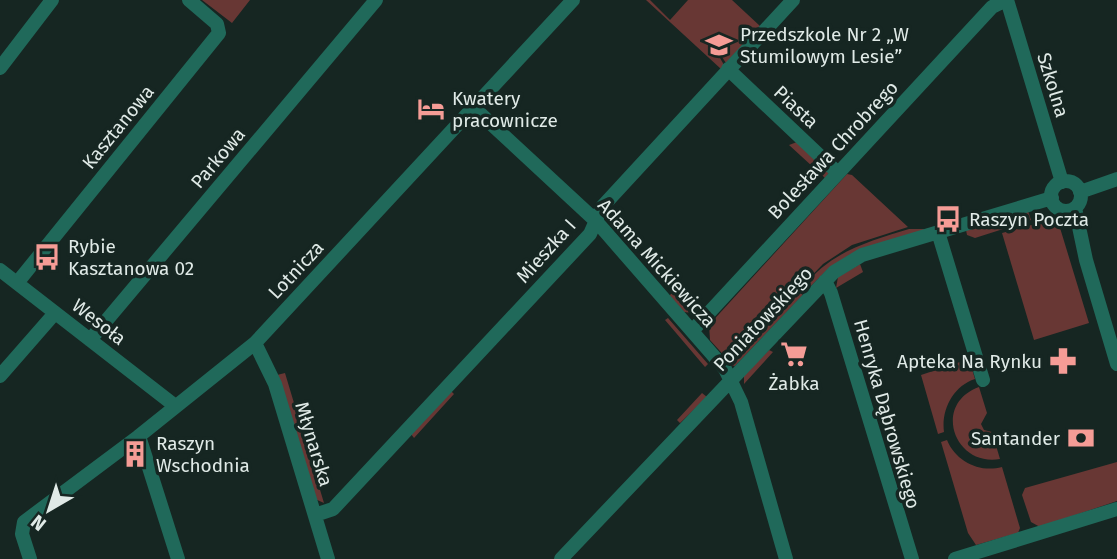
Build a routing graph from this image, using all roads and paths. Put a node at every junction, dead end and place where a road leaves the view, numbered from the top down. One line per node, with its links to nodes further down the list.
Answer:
1 (52, 0): 7 (street)
2 (189, 0): 20 (street, Kasztanowa)
3 (376, 0): 23 (street, Parkowa)
4 (573, 0): 9 (street, Lotnicza)
5 (793, 0): 8 (street, Mieszka I)
6 (1006, 0): 10 (street, Bolesława Chrobrego); 12 (street, Szkolna)
7 (0, 68)
8 (728, 69): 10 (street, Piasta); 16 (street, Mieszka I)
9 (473, 107): 16 (street, Adama Mickiewicza); 24 (street, Lotnicza)
10 (838, 173): 22 (street, Bolesława Chrobrego)
11 (1117, 179): 13 (street)
12 (1062, 182): 13 (street); 14 (street)
13 (1080, 192): 15 (street)
14 (1052, 198): 15 (street); 17 (street, Poniatowskiego)
15 (1070, 209): 25 (street)
16 (596, 221): 22 (street, Adama Mickiewicza); 32 (street, Mieszka I)
17 (939, 232): 19 (street, Poniatowskiego); 28 (street)
18 (0, 270): 20 (street, Wesoła)
19 (825, 281): 27 (street, Poniatowskiego); 38 (street, Henryka Dąbrowskiego)
20 (17, 283): 21 (street, Wesoła)
21 (55, 313): 23 (street, Wesoła); 26 (street)
22 (693, 331): 27 (street, Adama Mickiewicza)
23 (90, 340): 29 (street, Wesoła)
24 (256, 342): 29 (street, Lotnicza); 32 (street, Młynarska)
25 (1117, 364)
26 (0, 376)
27 (732, 380): 36 (street, Poniatowskiego); 37 (street, Adama Mickiewicza)
28 (983, 380)
29 (174, 405): 30 (street, Lotnicza)
30 (139, 436): 33 (street, Lotnicza); 34 (street)
31 (1117, 509): 39 (street)
32 (315, 515): 35 (street, Młynarska)
33 (30, 559)
34 (178, 559)
35 (328, 559)
36 (561, 559)
37 (786, 559)
38 (912, 559)
39 (955, 559)

